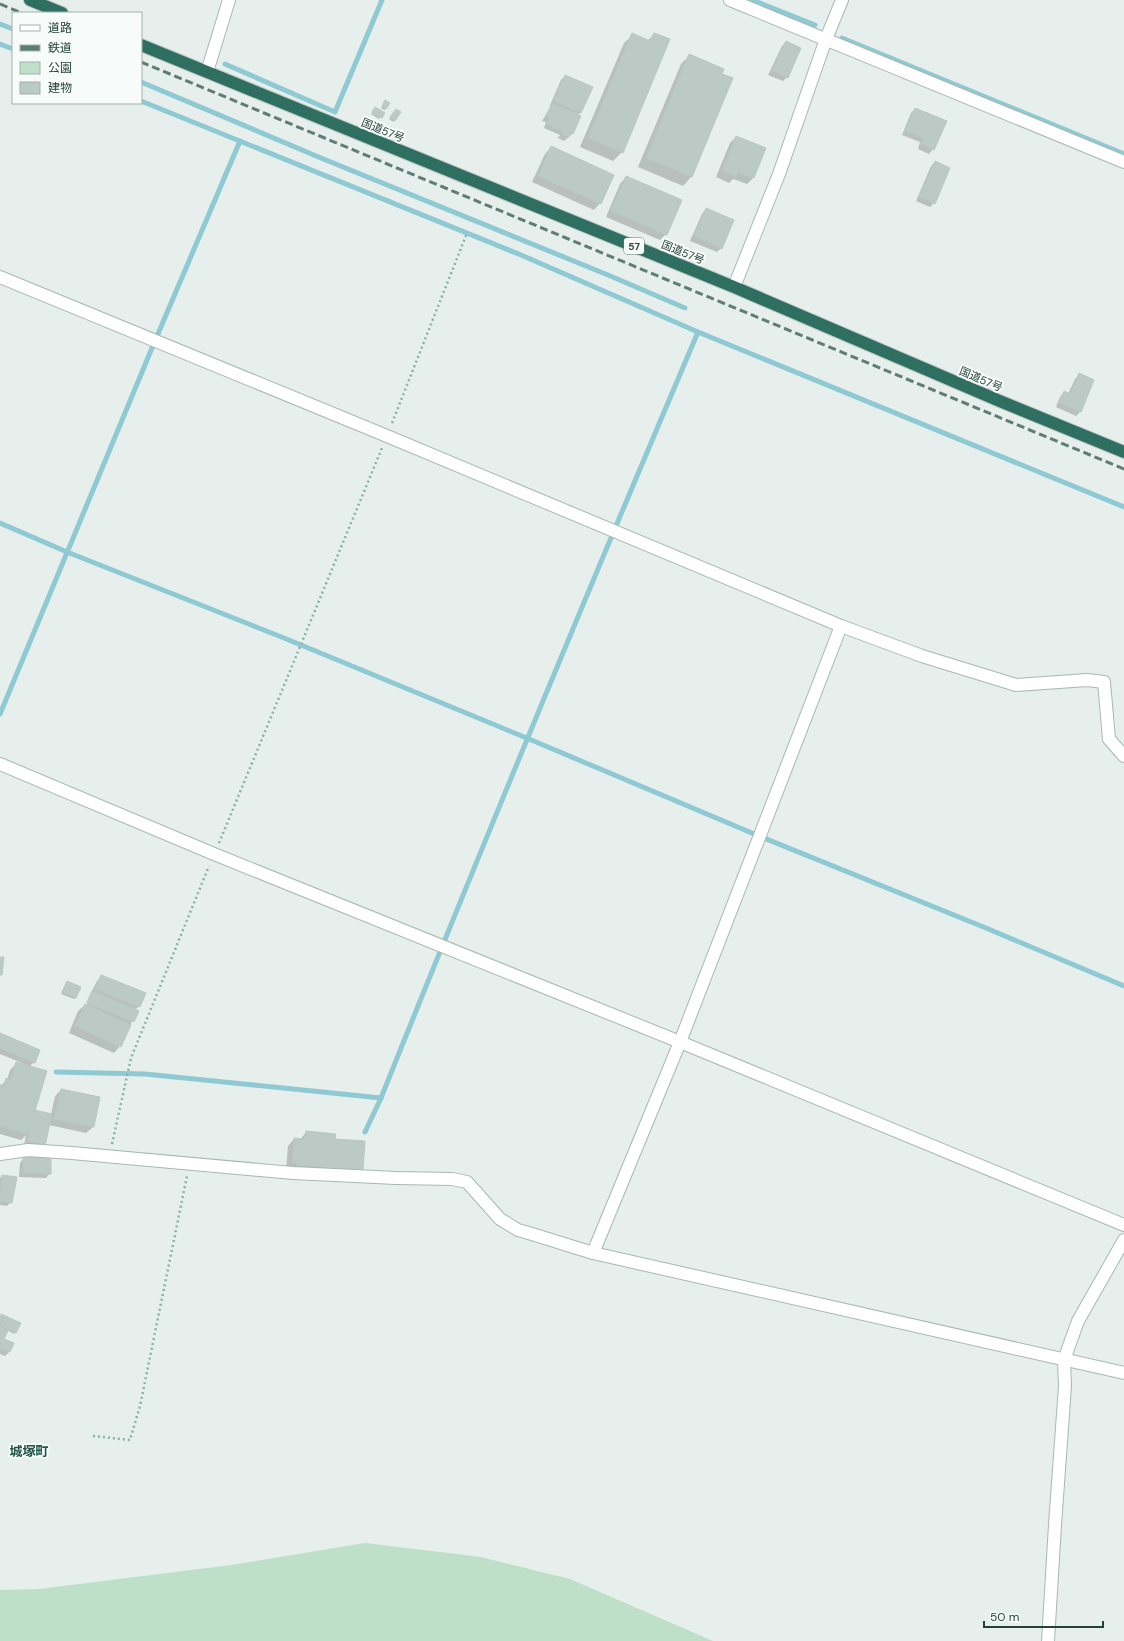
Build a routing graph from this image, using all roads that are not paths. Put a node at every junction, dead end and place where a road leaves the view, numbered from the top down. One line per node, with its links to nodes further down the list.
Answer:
1 (30, 0): 5 (highway)
2 (229, 0): 8 (street)
3 (730, 0): 6 (street)
4 (842, 0): 6 (street)
5 (60, 12)
6 (826, 39): 9 (street); 11 (street)
7 (142, 46): 8 (highway, 国道57号 / 57)
8 (207, 72): 11 (highway, 国道57号 / 57)
9 (1124, 162)
10 (0, 277): 13 (street)
11 (734, 287): 12 (highway, 国道57号 / 57)
12 (1124, 452)
13 (841, 626): 14 (street); 16 (street)
14 (1124, 756)
15 (0, 764): 16 (street)
16 (680, 1042): 18 (street); 20 (street)
17 (0, 1154): 20 (street)
18 (1124, 1226)
19 (1124, 1240): 21 (street)
20 (593, 1253): 21 (street)
21 (1064, 1360): 22 (street); 23 (street)
22 (1124, 1373)
23 (1048, 1641)

